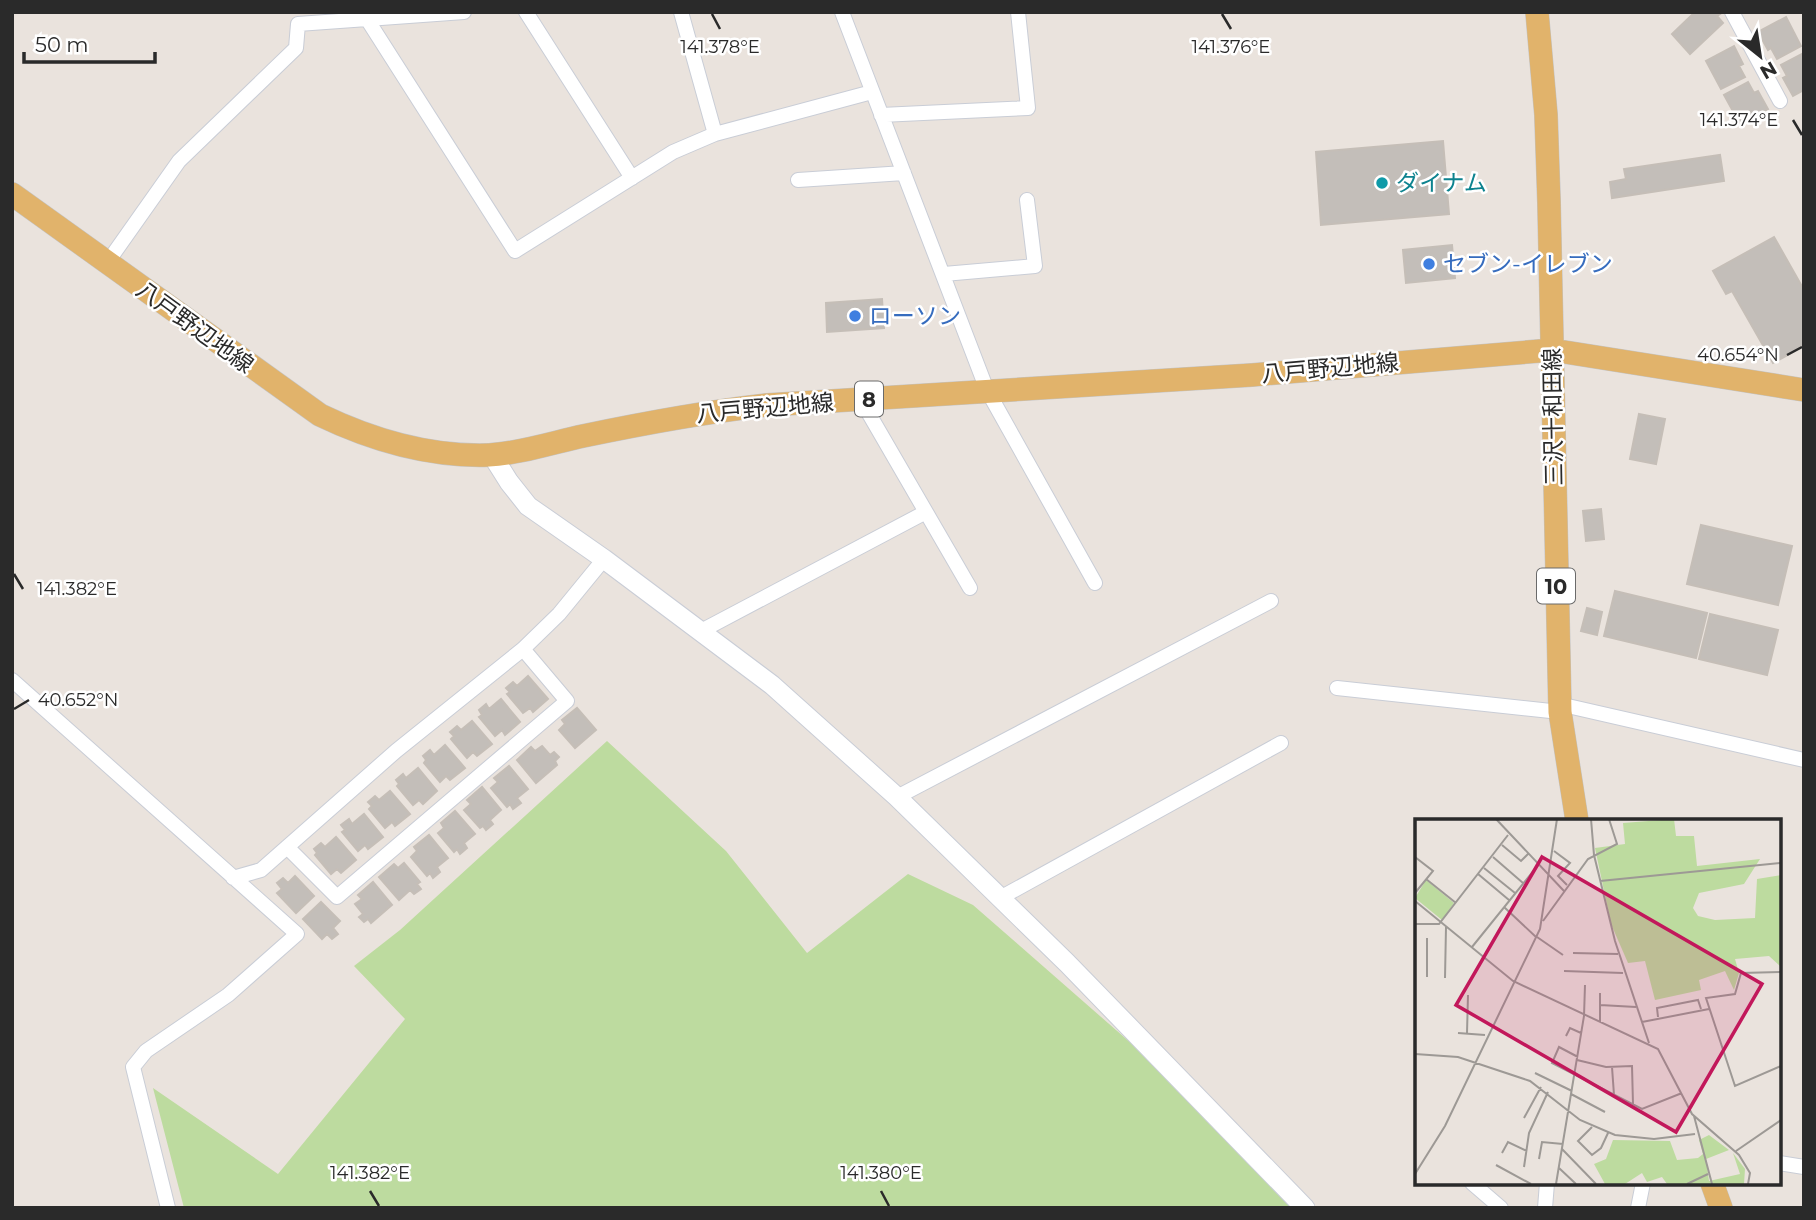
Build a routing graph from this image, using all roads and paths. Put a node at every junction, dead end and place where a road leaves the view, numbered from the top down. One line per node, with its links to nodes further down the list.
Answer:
1 (464, 12): 8 (street)
2 (526, 12): 14 (street)
3 (681, 12): 12 (street)
4 (842, 12): 9 (street)
5 (1018, 12): 11 (street)
6 (1537, 12): 20 (main road, 三沢十和田線 / 10)
7 (1732, 12): 10 (street)
8 (367, 19): 14 (street); 18 (street)
9 (872, 92): 11 (street); 12 (street)
10 (1780, 101)
11 (881, 115): 13 (street)
12 (715, 134): 14 (street)
13 (904, 173): 15 (street); 19 (street)
14 (632, 178)
15 (799, 180)
16 (12, 194): 18 (main road, 八戸野辺地線 / 8)
17 (1027, 200): 19 (street)
18 (107, 264): 24 (main road, 八戸野辺地線 / 8)
19 (944, 274): 21 (street)
20 (1552, 350): 21 (main road, 八戸野辺地線 / 8); 22 (main road, 八戸野辺地線 / 8); 34 (main road, 三沢十和田線 / 10)
21 (988, 390): 23 (main road, 八戸野辺地線 / 8); 27 (street)
22 (1804, 390)
23 (861, 400): 24 (main road, 八戸野辺地線 / 8); 25 (street)
24 (492, 455): 26 (street)
25 (926, 512): 28 (street); 30 (street)
26 (604, 559): 30 (street); 31 (street)
27 (1095, 583)
28 (970, 588)
29 (1271, 601): 37 (street)
30 (701, 631): 37 (street)
31 (523, 649): 39 (street); 39 (street)
32 (12, 680): 40 (street)
33 (1337, 688): 34 (street)
34 (1560, 708): 36 (street); 38 (main road, 三沢十和田線 / 10)
35 (1281, 743): 41 (street)
36 (1804, 760)
37 (897, 797): 41 (street)
38 (1577, 819)
39 (286, 847): 40 (street)
40 (233, 878): 48 (street)
41 (1000, 898): 49 (street)
42 (1781, 1163): 43 (street)
43 (1804, 1167)
44 (1474, 1185): 50 (street)
45 (1547, 1185): 51 (street)
46 (1643, 1185): 52 (street)
47 (1713, 1185): 53 (main road)
48 (168, 1208)
49 (1305, 1208)
50 (1501, 1208)
51 (1545, 1208)
52 (1638, 1208)
53 (1721, 1208)

